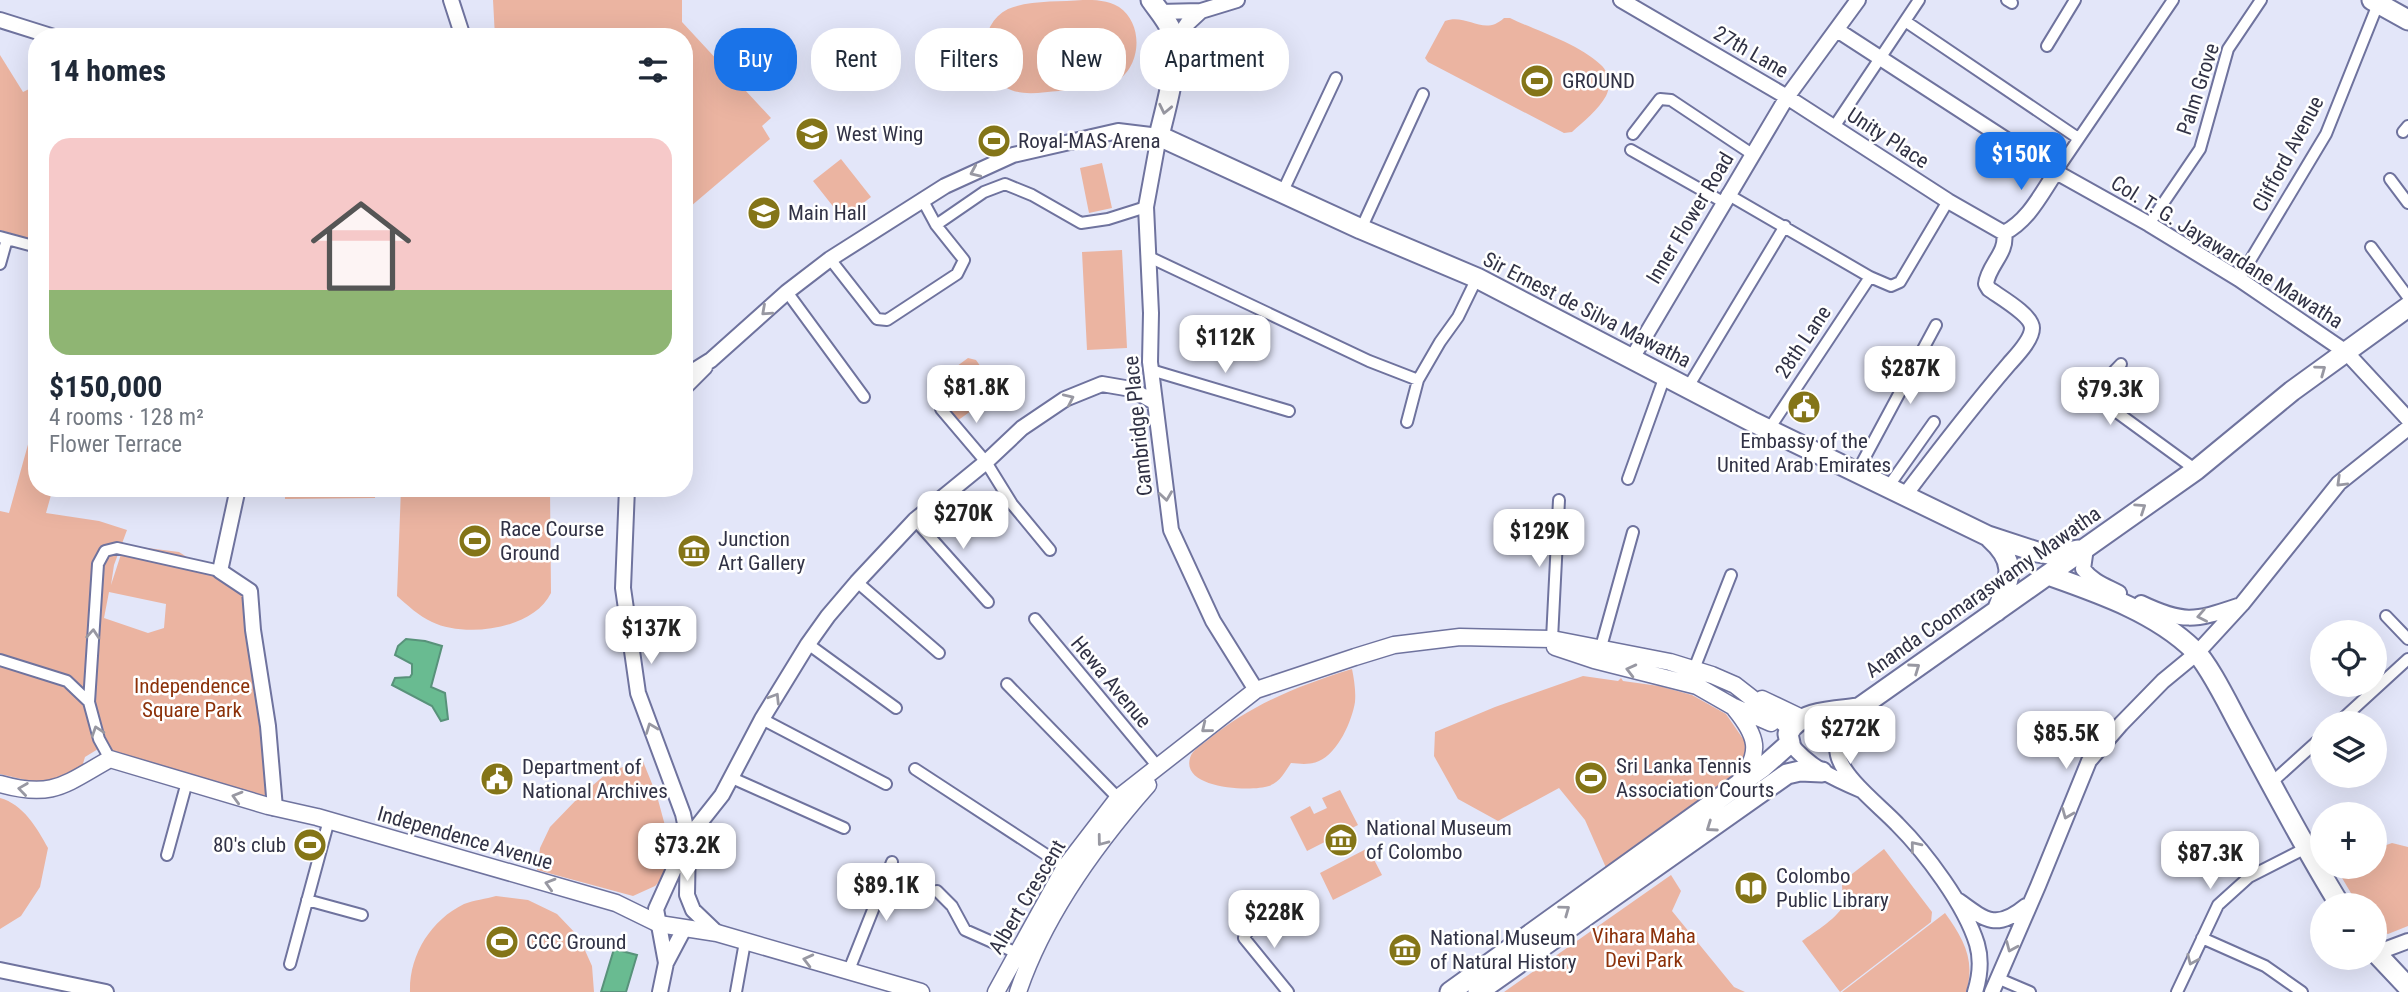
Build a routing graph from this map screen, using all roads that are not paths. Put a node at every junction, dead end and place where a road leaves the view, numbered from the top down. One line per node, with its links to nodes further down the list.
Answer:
1 (450, 0): 15 (main road)
2 (1237, 0): 11 (main road)
3 (1621, 0): 25 (main road, 27th Lane)
4 (1858, 0): 19 (main road, Inner Flower Road)
5 (1919, 0): 14 (street)
6 (2075, 0): 20 (street)
7 (2173, 0): 29 (street)
8 (2260, 0): 40 (street, Palm Grove)
9 (2375, 2): 13 (highway); 53 (street, Clifford Avenue)
10 (1155, 6): 11 (main road); 16 (highway)
11 (1202, 11): 17 (main road)
12 (0, 20): 18 (main road)
13 (2408, 20)
14 (1905, 21): 21 (street); 29 (street)
15 (460, 28)
16 (1169, 28)
17 (1184, 28)
18 (28, 29)
19 (1837, 30): 21 (main road, Col. T. G. Jayawardane Mawatha); 25 (main road, Inner Flower Road)
20 (2047, 46)
21 (1880, 58): 26 (street); 32 (main road, Col. T. G. Jayawardane Mawatha)
22 (1336, 78): 34 (street)
23 (1168, 91): 28 (highway, one-way to 28)
24 (1423, 94): 43 (street)
25 (1787, 97): 26 (main road, Unity Place); 31 (main road, Inner Flower Road)
26 (1834, 127): 37 (main road, Unity Place)
27 (1633, 134): 31 (street)
28 (1159, 136): 34 (highway, Sir Ernest de Silva Mawatha); 36 (main road, one-way to 36); 39 (main road, Cambridge Place)
29 (2078, 138): 32 (street)
30 (1631, 150): 35 (street)
31 (1752, 154): 35 (main road, Inner Flower Road)
32 (2056, 172): 40 (main road, Col. T. G. Jayawardane Mawatha); 44 (main road)
33 (2390, 179): 38 (street)
34 (1282, 193): 43 (highway, Sir Ernest de Silva Mawatha)
35 (1725, 198): 42 (street); 60 (main road, Inner Flower Road)
36 (922, 199): 41 (street); 49 (main road)
37 (1948, 201): 44 (main road, Unity Place); 51 (street)
38 (2408, 203)
39 (1146, 207): 41 (street); 48 (main road, Cambridge Place)
40 (2149, 224): 53 (main road, Col. T. G. Jayawardane Mawatha)
41 (936, 225): 49 (street)
42 (1786, 226): 51 (street); 67 (street)
43 (1361, 229): 52 (highway, Sir Ernest de Silva Mawatha)
44 (2004, 233): 81 (main road)
45 (4, 238): 46 (street); 50 (street)
46 (28, 245)
47 (2371, 247): 55 (street)
48 (1147, 256): 63 (main road, Cambridge Place); 66 (street)
49 (830, 259): 54 (main road)
50 (0, 264)
51 (1870, 277): 76 (street, 28th Lane)
52 (1477, 278): 60 (highway, Sir Ernest de Silva Mawatha); 66 (street)
53 (2239, 279): 58 (main road, Col. T. G. Jayawardane Mawatha)
54 (788, 292): 59 (main road, one-way to 59); 68 (street)
55 (2408, 297)
56 (2408, 307): 58 (highway, Ananda Coomaraswamy Mawatha)
57 (1936, 325): 79 (street)
58 (2346, 352): 72 (main road, Col. T. G. Jayawardane Mawatha); 78 (highway, Ananda Coomaraswamy Mawatha, one-way to 58)
59 (711, 360): 62 (main road); 65 (main road)
60 (1631, 360): 64 (highway, Sir Ernest de Silva Mawatha)
61 (2121, 364): 78 (street)
62 (693, 370)
63 (1151, 370): 69 (main road, Cambridge Place); 71 (street)
64 (1665, 376): 67 (highway, Sir Ernest de Silva Mawatha); 80 (street)
65 (693, 379)
66 (1418, 380): 73 (street)
67 (1688, 387): 76 (highway, Sir Ernest de Silva Mawatha)
68 (864, 397)
69 (1154, 402): 77 (main road, one-way to 69); 110 (main road, Cambridge Place, one-way to 110)
70 (942, 409): 77 (street)
71 (1289, 411)
72 (2408, 419)
73 (1407, 422)
74 (1934, 422): 81 (street)
75 (2408, 428): 95 (main road, one-way to 95)
76 (1769, 429): 79 (highway, Sir Ernest de Silva Mawatha)
77 (986, 462): 85 (main road); 89 (street)
78 (2196, 470): 88 (highway, Ananda Coomaraswamy Mawatha, one-way to 78)
79 (1857, 472): 81 (highway, Sir Ernest de Silva Mawatha)
80 (1628, 479)
81 (1896, 491): 87 (highway, Sir Ernest de Silva Mawatha)
82 (235, 497): 90 (main road)
83 (627, 497): 134 (main road, one-way to 83)
84 (1559, 500): 100 (street)
85 (915, 520): 93 (main road); 94 (street)
86 (1633, 531): 103 (street)
87 (1988, 536): 88 (highway, Sir Ernest de Silva Mawatha); 96 (highway, Sir Ernest de Silva Mawatha)
88 (2086, 548): 92 (highway, Ananda Coomaraswamy Mawatha); 95 (main road, one-way to 88)
89 (1050, 550)
90 (220, 571): 111 (street, one-way to 90); 131 (main road)
91 (1731, 575): 108 (street)
92 (2048, 575): 96 (highway, Ananda Coomaraswamy Mawatha); 105 (highway)
93 (857, 582): 102 (main road); 104 (street)
94 (988, 603)
95 (2242, 604): 105 (main road)
96 (1997, 611): 114 (highway, Ananda Coomaraswamy Mawatha, one-way to 96)
97 (2386, 616): 101 (street)
98 (1035, 619): 120 (street, Hewa Avenue)
99 (1530, 638): 100 (main road, Albert Crescent); 110 (main road, Albert Crescent); 112 (main road, one-way to 99)
100 (1552, 639): 103 (main road, Albert Crescent)
101 (2408, 639)
102 (808, 644): 113 (street); 116 (main road, one-way to 102)
103 (1601, 648): 108 (main road, Albert Crescent)
104 (939, 653)
105 (2197, 653): 125 (highway); 144 (main road, one-way to 144)
106 (2408, 659): 115 (street)
107 (0, 660): 111 (street)
108 (1694, 669): 117 (main road, Albert Crescent)
109 (1007, 684): 130 (street)
110 (1256, 690): 120 (main road, Albert Crescent, one-way to 120)
111 (89, 702): 119 (street, one-way to 111)
112 (1732, 706): 117 (main road); 128 (main road)
113 (896, 708)
114 (1859, 708): 117 (highway, Ananda Coomaraswamy Mawatha); 129 (main road)
115 (2351, 711)
116 (762, 719): 123 (main road); 127 (street)
117 (1793, 731): 122 (main road); 128 (highway, Ananda Coomaraswamy Mawatha)
118 (2310, 748): 125 (street)
119 (110, 759): 124 (main road, Independence Avenue); 126 (main road, one-way to 126)
120 (1159, 768): 130 (main road, Albert Crescent); 145 (main road, Albert Crescent, one-way to 145)
121 (915, 769): 138 (street)
122 (1822, 772): 129 (main road); 172 (highway, one-way to 172)
123 (732, 778): 133 (street); 134 (main road)
124 (187, 782): 131 (main road, Independence Avenue, one-way to 124); 136 (street)
125 (2271, 783): 135 (highway)
126 (0, 784)
127 (886, 784)
128 (1734, 789): 171 (highway, Ananda Coomaraswamy Mawatha, one-way to 128)
129 (1864, 791): 143 (main road, one-way to 129)
130 (1118, 799): 138 (main road, Albert Crescent)
131 (275, 808): 132 (main road, Independence Avenue)
132 (329, 820): 142 (street); 148 (main road, Independence Avenue, one-way to 132)
133 (845, 828)
134 (688, 838): 148 (main road); 150 (main road)
135 (2306, 848): 141 (highway); 151 (street)
136 (167, 855)
137 (892, 862): 159 (street)
138 (1065, 867): 139 (main road, Albert Crescent)
139 (1055, 886): 145 (main road); 155 (main road, Albert Crescent)
140 (937, 891): 155 (street)
141 (2333, 893)
142 (307, 900): 147 (street); 157 (street)
143 (1957, 900): 144 (main road); 162 (main road)
144 (2030, 903): 161 (main road, one-way to 161)
145 (1060, 906): 169 (main road, Albert Crescent)
146 (1276, 911): 170 (street)
147 (362, 915)
148 (659, 924): 149 (main road, Independence Avenue); 156 (main road)
149 (684, 929): 150 (main road, Independence Avenue); 156 (main road)
150 (717, 933): 153 (main road, Independence Avenue)
151 (2202, 938): 175 (street, one-way to 175); 176 (street)
152 (2408, 941): 154 (main road)
153 (745, 942): 159 (main road, Independence Avenue, one-way to 153); 166 (street)
154 (2387, 949)
155 (1017, 953): 168 (main road, Albert Crescent)
156 (666, 963): 165 (main road)
157 (290, 964)
158 (2387, 965): 163 (highway)
159 (849, 970): 167 (main road, Independence Avenue)
160 (0, 971): 164 (main road)
161 (1997, 978): 173 (main road); 174 (street)
162 (1977, 986)
163 (2408, 987)
164 (106, 992)
165 (660, 992)
166 (736, 992)
167 (921, 992)
168 (996, 992)
169 (1018, 992)
170 (1288, 992)
171 (1450, 992)
172 (1478, 992)
173 (1992, 992)
174 (2030, 992)
175 (2178, 992)
176 (2302, 992)

